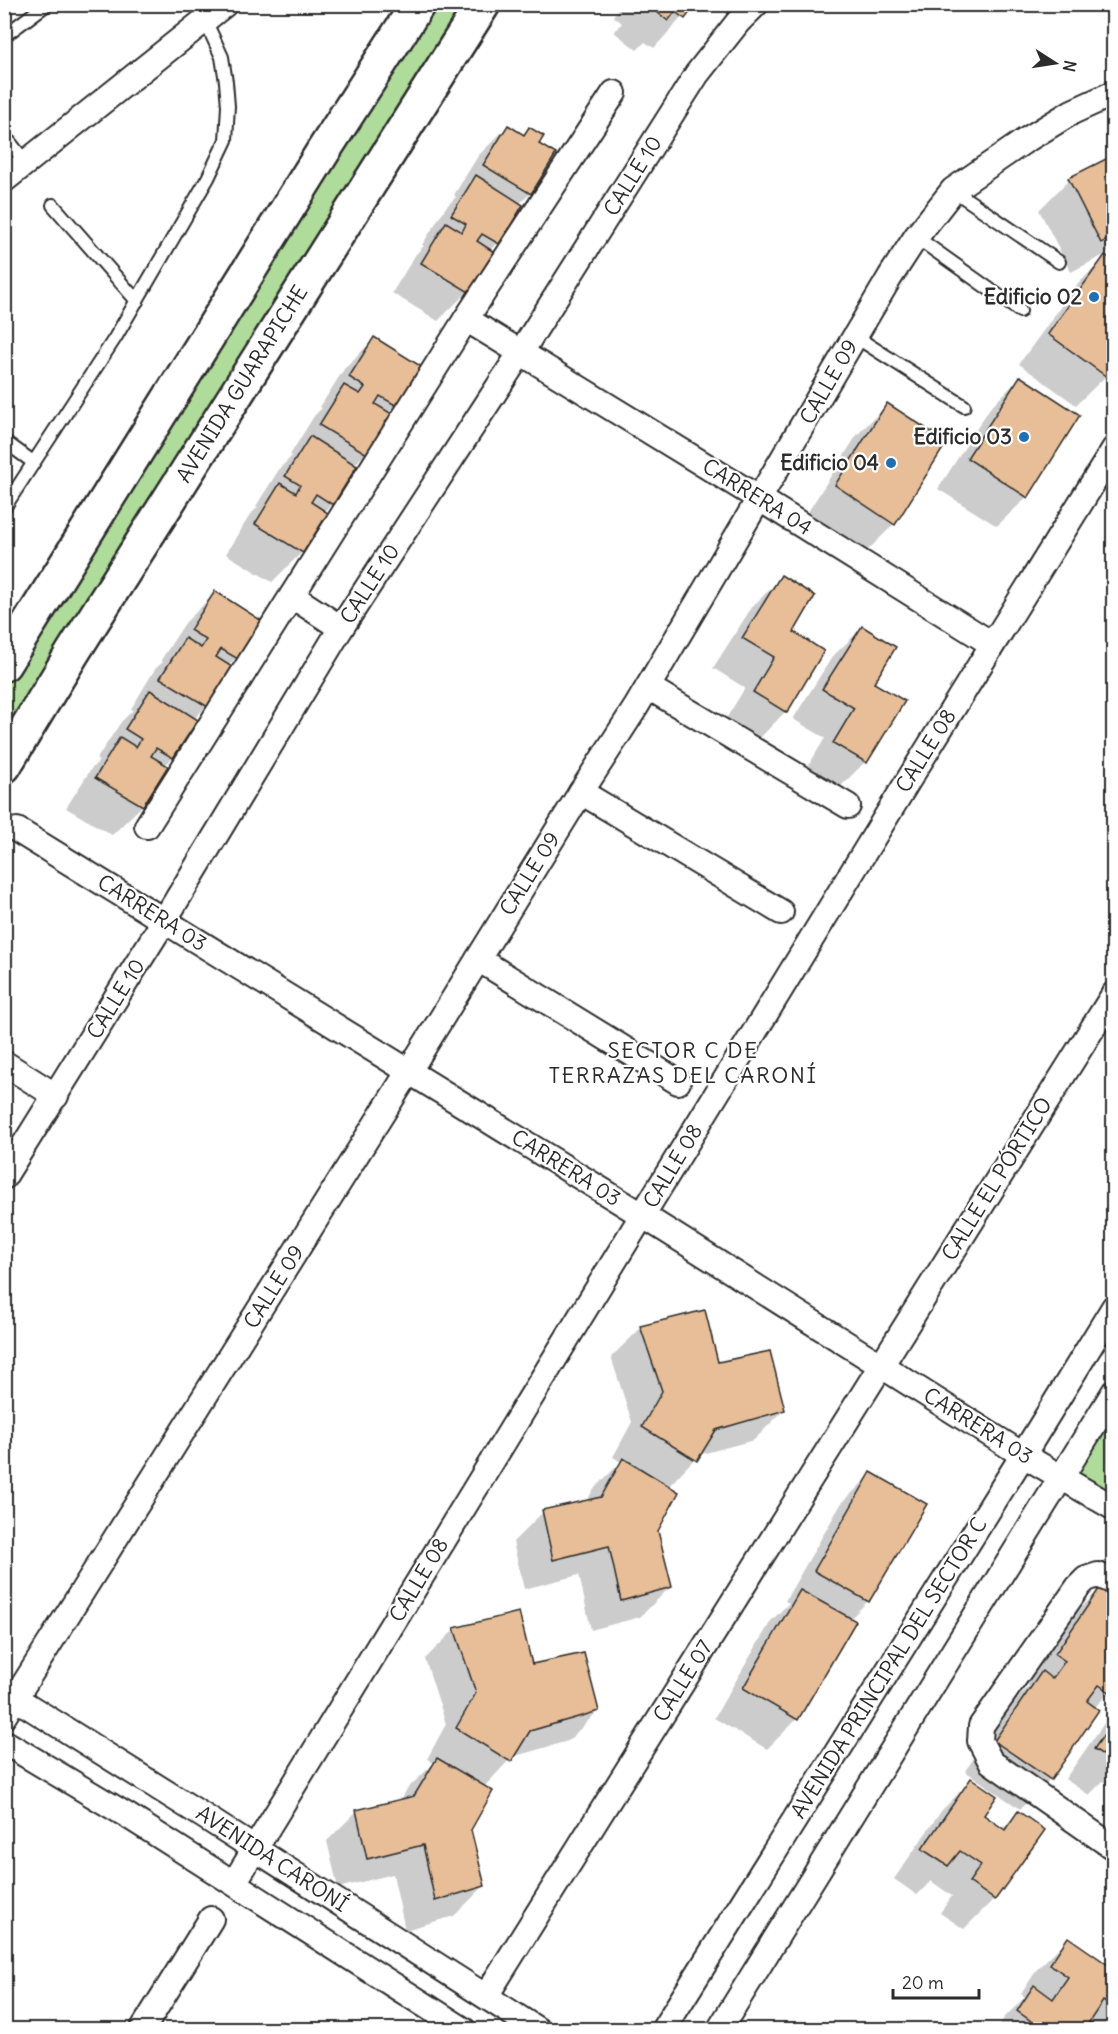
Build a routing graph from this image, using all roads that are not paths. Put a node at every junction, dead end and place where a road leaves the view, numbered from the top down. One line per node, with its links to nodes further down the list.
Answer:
1 (46, 4): 7 (lane)
2 (225, 4): 6 (street)
3 (418, 4): 31 (street)
4 (483, 4): 33 (street, AVENIDA GUARAPICHE)
5 (756, 4): 21 (street, CALLE 10)
6 (205, 20): 11 (street); 17 (lane)
7 (4, 36)
8 (614, 93): 19 (street)
9 (1113, 93): 13 (street, CALLE 09)
10 (4, 135): 11 (lane)
11 (26, 163): 12 (street)
12 (4, 180)
13 (953, 190): 15 (street, CALLE 09); 16 (lane)
14 (53, 205): 17 (lane)
15 (916, 237): 18 (lane); 20 (street, CALLE 09)
16 (1059, 262)
17 (137, 301): 25 (lane)
18 (1020, 311)
19 (466, 319): 21 (street, CARRERA 04); 28 (street)
20 (856, 337): 22 (lane); 26 (street, CALLE 09)
21 (521, 352): 26 (street, CARRERA 04); 29 (street, CALLE 10)
22 (964, 406)
23 (4, 441): 25 (lane)
24 (1113, 450): 30 (street, CALLE 08)
25 (33, 462): 27 (lane)
26 (760, 499): 30 (street, CARRERA 04); 32 (street, CALLE 09)
27 (4, 508)
28 (292, 596): 29 (street); 36 (street)
29 (341, 628): 39 (street, CALLE 10)
30 (992, 644): 47 (street, CALLE 08)
31 (4, 664)
32 (648, 687): 34 (street, CALLE 09); 35 (street)
33 (4, 766)
34 (581, 792): 38 (street); 40 (street, CALLE 09)
35 (848, 806)
36 (147, 825)
37 (17, 830): 39 (street, CARRERA 03)
38 (781, 912)
39 (164, 921): 43 (street, CARRERA 03); 45 (street, CALLE 10)
40 (478, 959): 43 (street, CALLE 09); 44 (street)
41 (1113, 994): 49 (street, CALLE EL PÓRTICO)
42 (4, 1063): 45 (street)
43 (409, 1071): 47 (street, CARRERA 03); 55 (street, CALLE 09)
44 (678, 1082)
45 (56, 1096): 46 (street, CALLE 10)
46 (4, 1177)
47 (642, 1215): 49 (street, CARRERA 03); 57 (street, CALLE 08)
48 (1113, 1307): 51 (street, AVENIDA PRINCIPAL DEL SECTOR C)
49 (880, 1365): 51 (street, CARRERA 03); 61 (street, CALLE 07)
50 (1113, 1392): 52 (street)
51 (1023, 1455): 52 (street, CARRERA 03); 65 (street, AVENIDA PRINCIPAL DEL SECTOR C)
52 (1060, 1477): 53 (street, CARRERA 03); 66 (street)
53 (1113, 1508)
54 (1113, 1582): 58 (street)
55 (8, 1702): 57 (street, AVENIDA CARONÍ)
56 (4, 1742): 59 (street, AVENIDA CARONÍ)
57 (255, 1848): 59 (street, CALLE 08); 61 (street, AVENIDA CARONÍ)
58 (1113, 1848)
59 (234, 1883): 63 (street, AVENIDA CARONÍ)
60 (211, 1919): 62 (street)
61 (486, 1996): 64 (street, AVENIDA CARONÍ)
62 (141, 2030)
63 (464, 2030)
64 (538, 2030)
65 (663, 2030)
66 (719, 2030)

